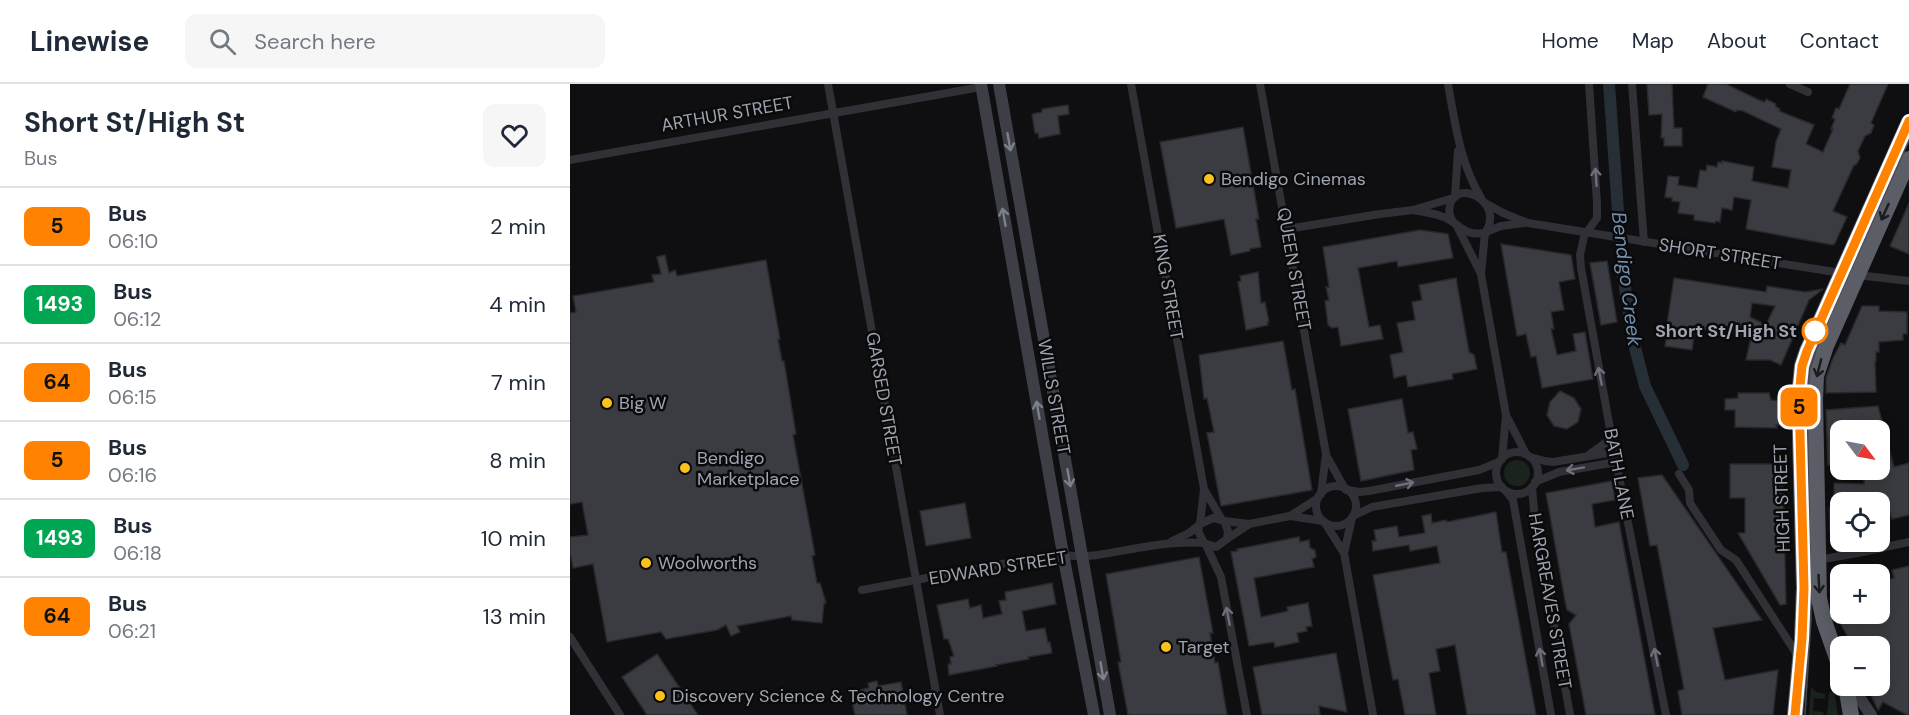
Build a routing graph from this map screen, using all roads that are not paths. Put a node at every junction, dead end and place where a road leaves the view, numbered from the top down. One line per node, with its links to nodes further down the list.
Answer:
1 (828, 84): 11 (street, GARSED STREET)
2 (998, 84): 9 (main road, ARTHUR STREET); 54 (main road, WILLS STREET, one-way to 54)
3 (1131, 84): 38 (street, KING STREET)
4 (1260, 84): 21 (street, QUEEN STREET)
5 (1448, 84): 13 (street)
6 (1589, 84): 23 (street, BATH LANE, one-way to 6)
7 (1632, 84): 24 (street)
8 (1790, 84): 10 (street)
9 (981, 85): 11 (street, ARTHUR STREET); 53 (main road, WILLS STREET, one-way to 9)
10 (1808, 92)
11 (833, 114): 15 (street, ARTHUR STREET); 56 (street, GARSED STREET)
12 (1909, 122): 26 (highway, HIGH STREET)
13 (1459, 144): 16 (street); 17 (street)
14 (1909, 159): 26 (highway, HIGH STREET, one-way to 26)
15 (570, 160)
16 (1454, 197): 17 (street); 18 (street); 20 (street)
17 (1484, 202): 19 (street, SHORT STREET); 22 (street)
18 (1413, 210): 20 (street); 21 (street)
19 (1528, 223): 22 (street, SHORT STREET); 23 (street, SHORT STREET)
20 (1455, 224): 22 (street); 25 (street)
21 (1287, 229): 31 (street, QUEEN STREET)
22 (1486, 232): 25 (street)
23 (1586, 232): 24 (street, SHORT STREET); 29 (street, BATH LANE, one-way to 23)
24 (1639, 241): 26 (street, SHORT STREET)
25 (1481, 274): 28 (street)
26 (1849, 274): 27 (street, SHORT STREET); 55 (highway, HIGH STREET)
27 (1909, 281)
28 (1506, 415): 32 (street); 34 (street)
29 (1611, 434): 30 (street, BATH LANE); 33 (street)
30 (1614, 452): 33 (street); 35 (street, BATH LANE)
31 (1326, 454): 39 (street, QUEEN STREET); 41 (street, QUEEN STREET)
32 (1528, 455): 33 (street); 34 (street); 37 (street)
33 (1587, 456)
34 (1500, 461): 39 (street, one-way to 34); 40 (street)
35 (1616, 462): 37 (street, one-way to 37); 73 (street, BATH LANE, one-way to 35)
36 (1679, 474): 62 (street)
37 (1534, 485): 40 (street); 72 (street, HARGREAVES STREET)
38 (1204, 489): 44 (street, KING STREET); 47 (street, KING STREET)
39 (1346, 489): 41 (street); 43 (street)
40 (1504, 489): 43 (street); 71 (street, HARGREAVES STREET, one-way to 40)
41 (1320, 496): 42 (street); 45 (street)
42 (1290, 516): 45 (street); 46 (street)
43 (1353, 517): 45 (street); 52 (street)
44 (1223, 521): 46 (street); 47 (street); 48 (street)
45 (1324, 522): 52 (street)
46 (1249, 524): 48 (street)
47 (1199, 525): 50 (street, EDWARD STREET); 51 (street)
48 (1227, 539): 51 (street)
49 (1909, 542): 55 (street)
50 (1169, 543): 51 (street, EDWARD STREET); 54 (street, EDWARD STREET)
51 (1205, 544): 69 (street, one-way to 51)
52 (1344, 553): 70 (street)
53 (1063, 554): 54 (street, EDWARD STREET); 56 (street, EDWARD STREET); 59 (main road, WILLS STREET)
54 (1082, 556): 58 (main road, WILLS STREET)
55 (1811, 561): 60 (highway, HIGH STREET, one-way to 60); 62 (highway, HIGH STREET)
56 (916, 581): 57 (street, EDWARD STREET); 66 (street, GARSED STREET)
57 (862, 590)
58 (1090, 603): 59 (main road); 68 (main road, WILLS STREET, one-way to 68)
59 (1073, 607): 67 (main road, WILLS STREET)
60 (1830, 636)
61 (570, 637): 65 (street)
62 (1800, 660): 74 (highway, HIGH STREET)
63 (1848, 696): 75 (highway)
64 (1859, 696): 76 (main road)
65 (620, 715)
66 (940, 715)
67 (1094, 715)
68 (1110, 715)
69 (1246, 715)
70 (1373, 715)
71 (1551, 715)
72 (1570, 715)
73 (1666, 715)
74 (1796, 715)
75 (1851, 715)
76 (1871, 715)

